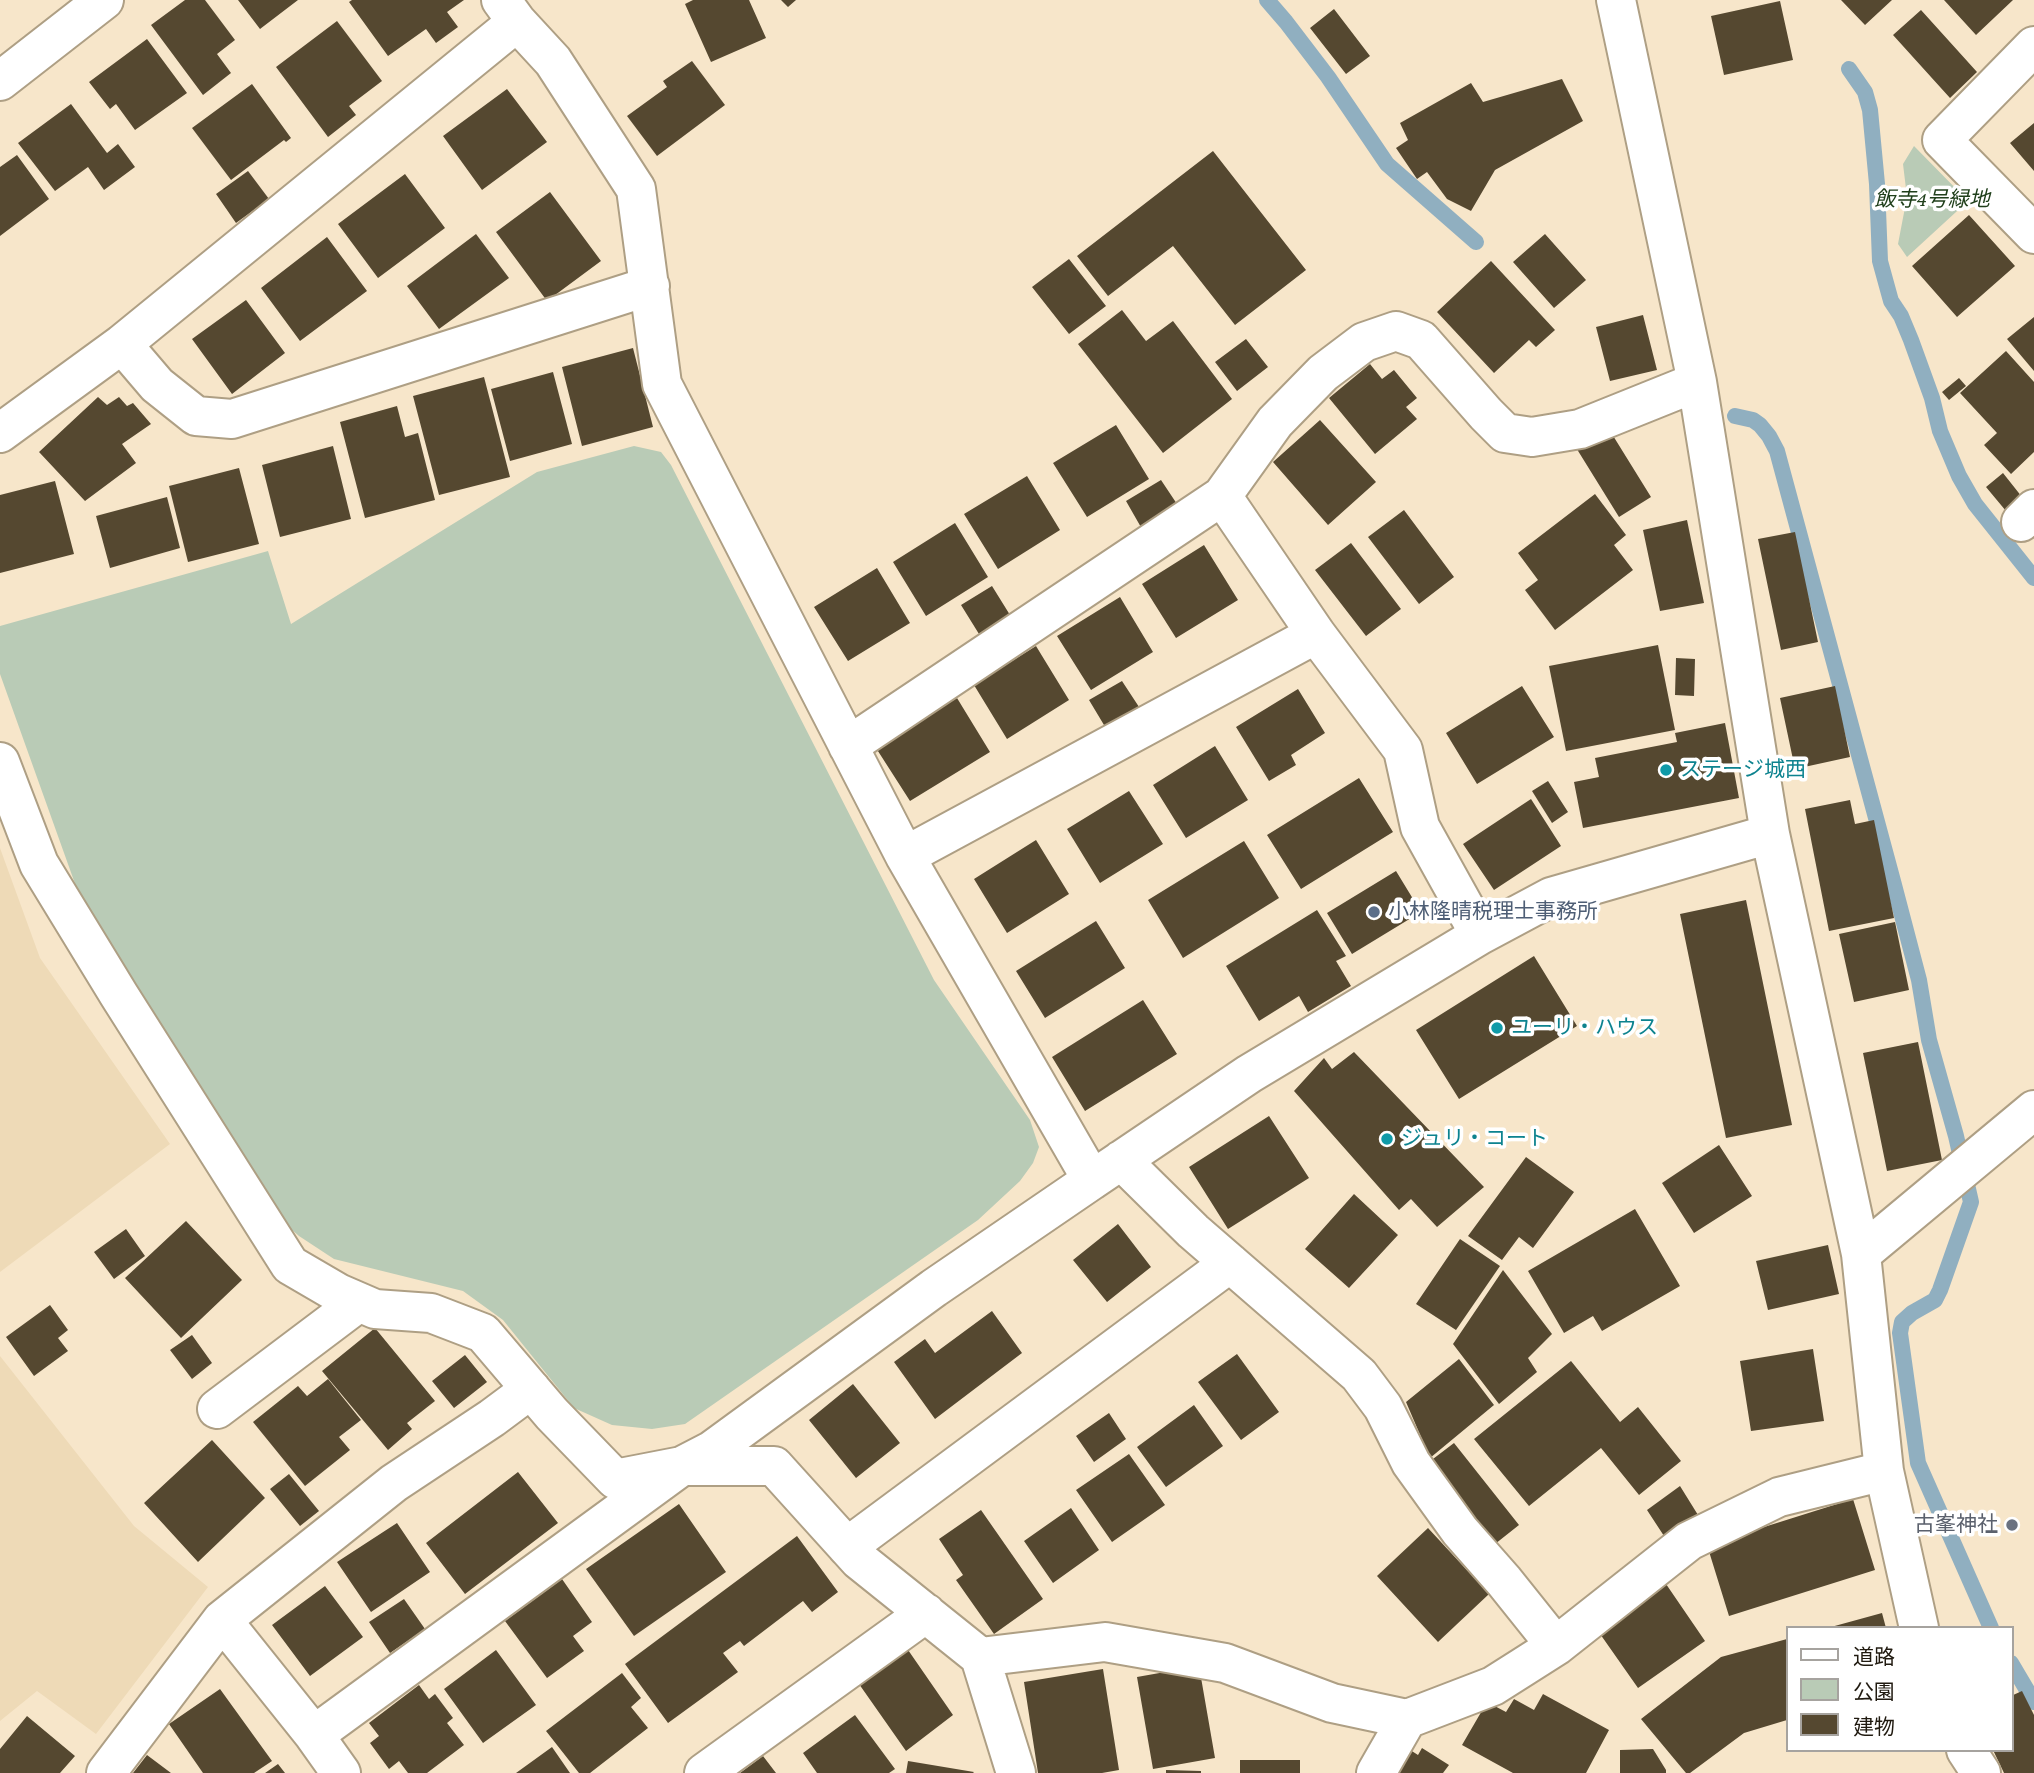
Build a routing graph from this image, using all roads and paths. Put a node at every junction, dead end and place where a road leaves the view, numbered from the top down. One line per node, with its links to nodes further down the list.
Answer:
1 (104, 0): 5 (street)
2 (1616, 0): 9 (street)
3 (509, 11): 7 (street); 8 (street)
4 (2034, 46): 6 (street)
5 (0, 81)
6 (2034, 234)
7 (650, 286): 8 (street); 13 (street)
8 (121, 344): 10 (street)
9 (1697, 382): 11 (street); 15 (street)
10 (0, 433)
11 (1222, 496): 12 (street); 13 (street)
12 (1316, 634): 16 (street); 17 (street)
13 (848, 746): 16 (street)
14 (0, 762): 22 (street)
15 (1770, 834): 17 (street); 20 (street)
16 (905, 856): 19 (street)
17 (1480, 935): 19 (street)
18 (2034, 1110): 20 (street)
19 (1106, 1170): 21 (street); 25 (street)
20 (1861, 1254): 26 (street)
21 (1230, 1263): 27 (street); 31 (street)
22 (359, 1303): 23 (street); 24 (street)
23 (531, 1389): 25 (street); 29 (street)
24 (217, 1409)
25 (682, 1466): 27 (street); 34 (street)
26 (1884, 1471): 30 (street); 31 (street)
27 (847, 1547): 28 (street)
28 (926, 1613): 32 (street); 38 (street)
29 (222, 1620): 34 (street); 36 (street)
30 (1919, 1626)
31 (1556, 1646): 33 (street)
32 (980, 1657): 33 (street); 39 (street)
33 (1407, 1719): 40 (street)
34 (314, 1735): 37 (street)
35 (1967, 1752): 41 (street)
36 (106, 1773)
37 (341, 1773)
38 (704, 1773)
39 (1016, 1773)
40 (1376, 1773)
41 (1981, 1773)

